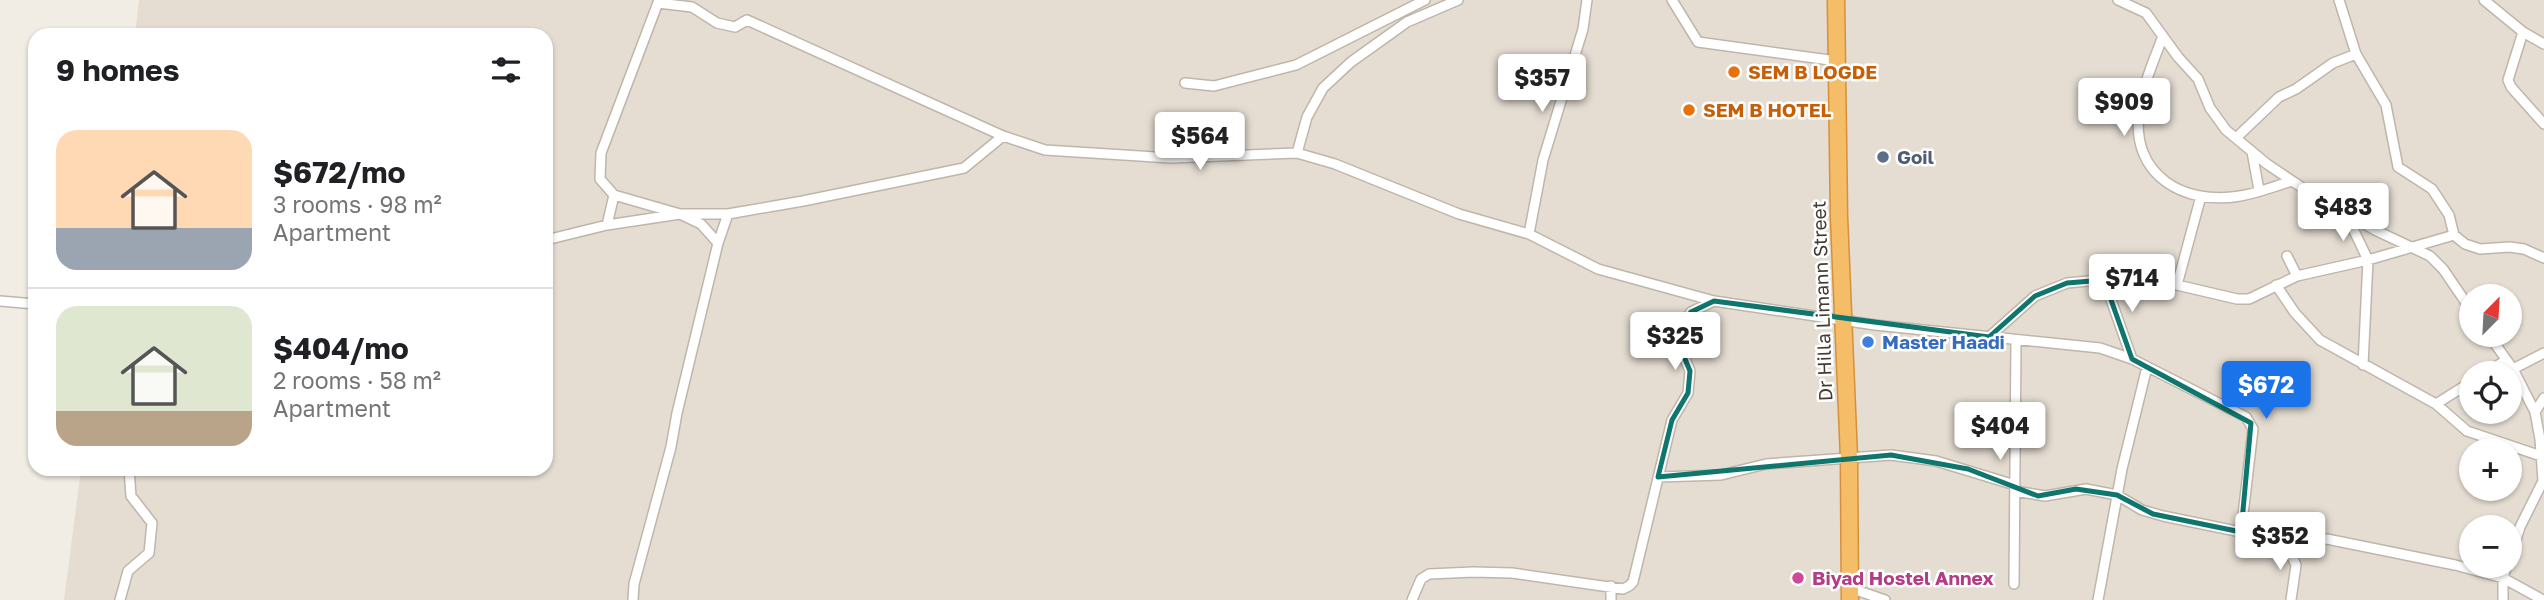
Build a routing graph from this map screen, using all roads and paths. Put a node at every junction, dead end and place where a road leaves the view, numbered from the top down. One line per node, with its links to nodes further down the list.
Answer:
1 (1425, 0): 15 (street)
2 (1458, 0): 20 (street)
3 (1587, 0): 29 (street)
4 (1672, 0): 14 (street)
5 (1836, 0): 14 (highway, Dr Hilla Limann Street)
6 (2118, 0): 11 (street)
7 (2339, 0): 13 (street)
8 (2484, 0): 10 (street)
9 (659, 1): 17 (street); 23 (street)
10 (2522, 32): 12 (street); 16 (street)
11 (2163, 36): 18 (street); 24 (street)
12 (2544, 44)
13 (2356, 54): 18 (street); 30 (street)
14 (1837, 61): 45 (highway, Dr Hilla Limann Street)
15 (1185, 83)
16 (2544, 124)
17 (1003, 136): 20 (street); 27 (street)
18 (2236, 138): 19 (street)
19 (2252, 152): 21 (street); 22 (street)
20 (1297, 153): 29 (street)
21 (2292, 181): 22 (street); 25 (street)
22 (2259, 190): 24 (street)
23 (614, 195): 26 (street); 28 (street)
24 (2202, 196): 39 (street)
25 (2346, 213): 33 (street); 36 (street)
26 (680, 214): 27 (street); 28 (street); 32 (street)
27 (727, 214): 32 (street)
28 (607, 225): 31 (street)
29 (1529, 234): 43 (street)
30 (2454, 235): 33 (street); 35 (street)
31 (553, 238)
32 (718, 243): 76 (street)
33 (2412, 247): 36 (street); 41 (street)
34 (2287, 256): 37 (street)
35 (2544, 258)
36 (2368, 260): 37 (street); 53 (street)
37 (2297, 276): 40 (street)
38 (2104, 279): 39 (street); 46 (street); 50 (street)
39 (2177, 285): 40 (street)
40 (2276, 285): 53 (street)
41 (2459, 292)
42 (0, 301): 44 (street)
43 (1714, 301): 45 (street); 64 (street)
44 (28, 303)
45 (1844, 319): 46 (street); 62 (highway, Dr Hilla Limann Street)
46 (1989, 337): 47 (street)
47 (2016, 340): 50 (street); 65 (street)
48 (2497, 347): 51 (street)
49 (2544, 353): 52 (street)
50 (2132, 359): 54 (street)
51 (2506, 360)
52 (2522, 364)
53 (2363, 365): 58 (street)
54 (2147, 367): 66 (street); 68 (street)
55 (2522, 387): 59 (street)
56 (2459, 390): 58 (street)
57 (2544, 398): 59 (street)
58 (2436, 404): 61 (street)
59 (2535, 412): 60 (street)
60 (2542, 437): 61 (street)
61 (2541, 456): 67 (street)
62 (1849, 458): 64 (street); 65 (street); 74 (highway, Dr Hilla Limann Street)
63 (130, 476): 75 (street)
64 (1658, 477): 73 (street)
65 (2015, 488): 66 (street); 72 (street)
66 (2118, 495): 68 (street); 80 (street)
67 (2522, 521)
68 (2241, 532): 69 (street)
69 (2285, 542): 70 (street); 81 (street)
70 (2459, 566)
71 (2503, 578): 82 (street); 83 (street)
72 (2014, 584)
73 (1611, 586): 77 (street); 78 (street)
74 (1850, 594): 79 (street)
75 (120, 600)
76 (633, 600)
77 (1412, 600)
78 (1611, 600)
79 (1885, 600)
80 (2098, 600)
81 (2291, 600)
82 (2503, 600)
83 (2543, 600)

